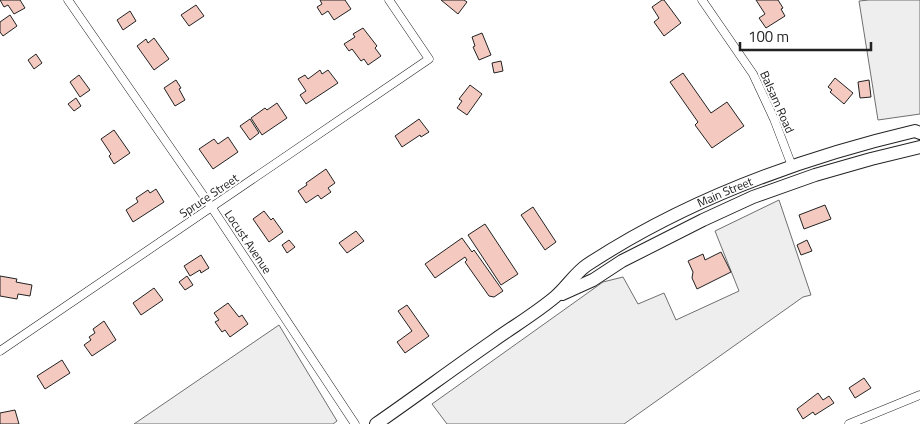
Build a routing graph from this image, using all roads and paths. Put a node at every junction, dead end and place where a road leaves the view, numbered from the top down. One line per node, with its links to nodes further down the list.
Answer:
1 (68, 0): 7 (street, Locust Avenue)
2 (389, 0): 7 (street, Spruce Street)
3 (702, 0): 6 (street, Balsam Road)
4 (920, 133): 6 (main road, Main Street)
5 (920, 147): 8 (main road, Main Street)
6 (792, 166): 8 (main road); 9 (main road, Main Street)
7 (212, 208): 10 (street, Spruce Street); 12 (street, Locust Avenue)
8 (703, 220): 9 (main road, Main Street)
9 (553, 299): 13 (main road, Main Street)
10 (0, 351)
11 (920, 395): 14 (street)
12 (355, 424)
13 (376, 424)
14 (849, 424)

